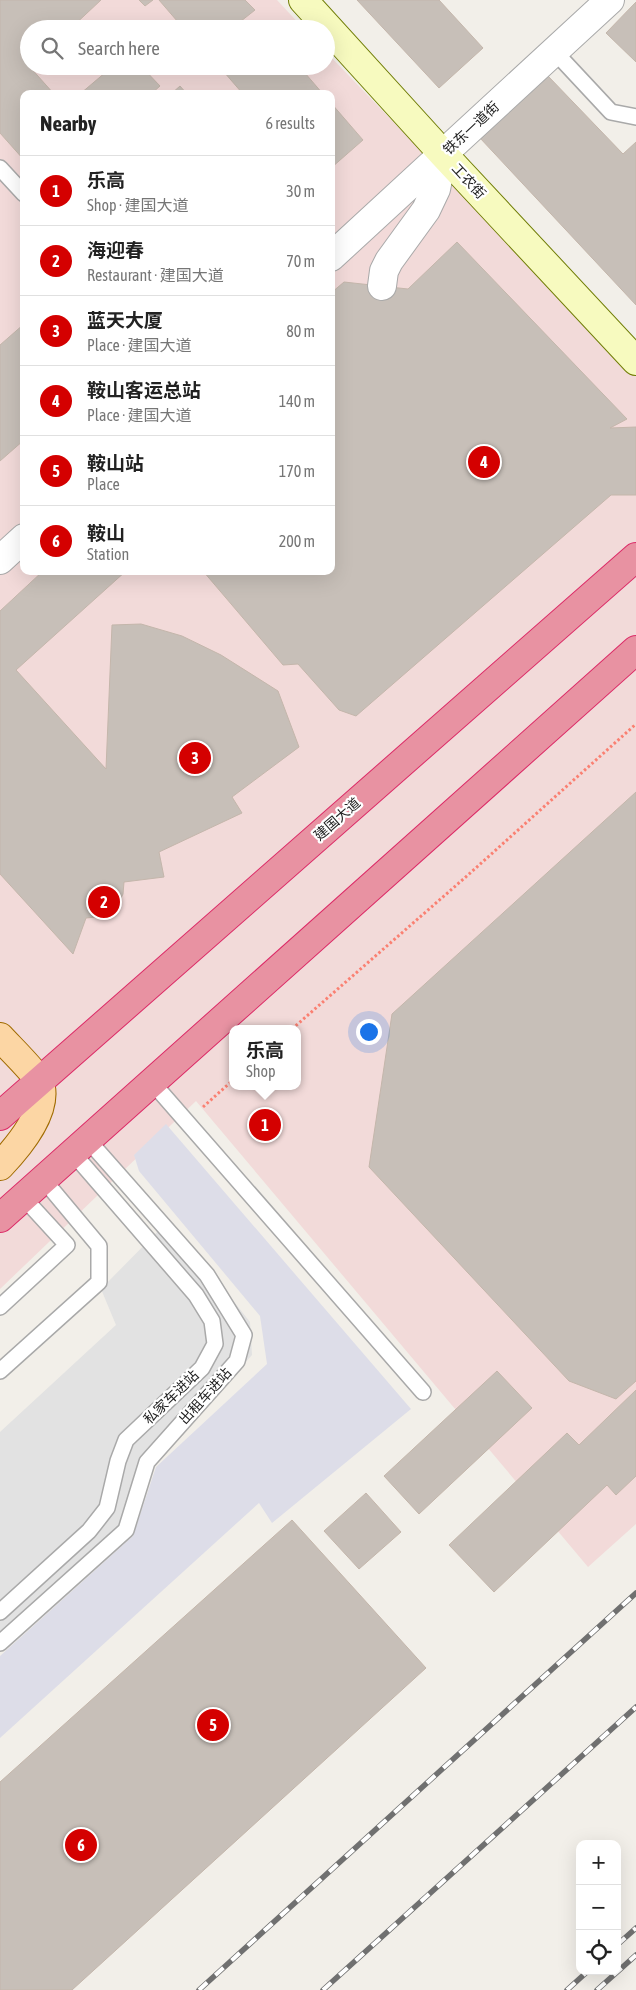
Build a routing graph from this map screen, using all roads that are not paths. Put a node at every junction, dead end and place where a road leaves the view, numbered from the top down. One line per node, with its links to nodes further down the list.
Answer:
1 (303, 0): 4 (street, 工农街)
2 (318, 0): 8 (street, 工农街)
3 (610, 0): 6 (street, 铁东一道街)
4 (322, 20)
5 (335, 33): 8 (street, 工农街)
6 (554, 52): 7 (lane); 8 (street, 铁东一道街)
7 (636, 117)
8 (448, 150): 11 (street, 铁东一道街); 12 (street); 13 (street, 工农街); 14 (street, 工农街)
9 (0, 168): 10 (lane)
10 (20, 190)
11 (335, 253)
12 (382, 286)
13 (636, 341)
14 (636, 361)
15 (20, 542): 17 (street)
16 (636, 557): 20 (highway, 建国大道)
17 (0, 560)
18 (636, 650): 21 (highway)
19 (0, 1037): 20 (main road)
20 (38, 1080): 22 (highway, 建国大道); 24 (main road)
21 (151, 1081): 23 (highway); 30 (lane)
22 (0, 1116)
23 (79, 1145): 25 (highway); 31 (lane, 私家车进站); 32 (lane, 出租车进站)
24 (0, 1166)
25 (43, 1179): 26 (highway); 29 (lane)
26 (22, 1197): 27 (highway); 28 (lane)
27 (0, 1218)
28 (0, 1307)
29 (0, 1371)
30 (423, 1392)
31 (0, 1612)
32 (0, 1643)

